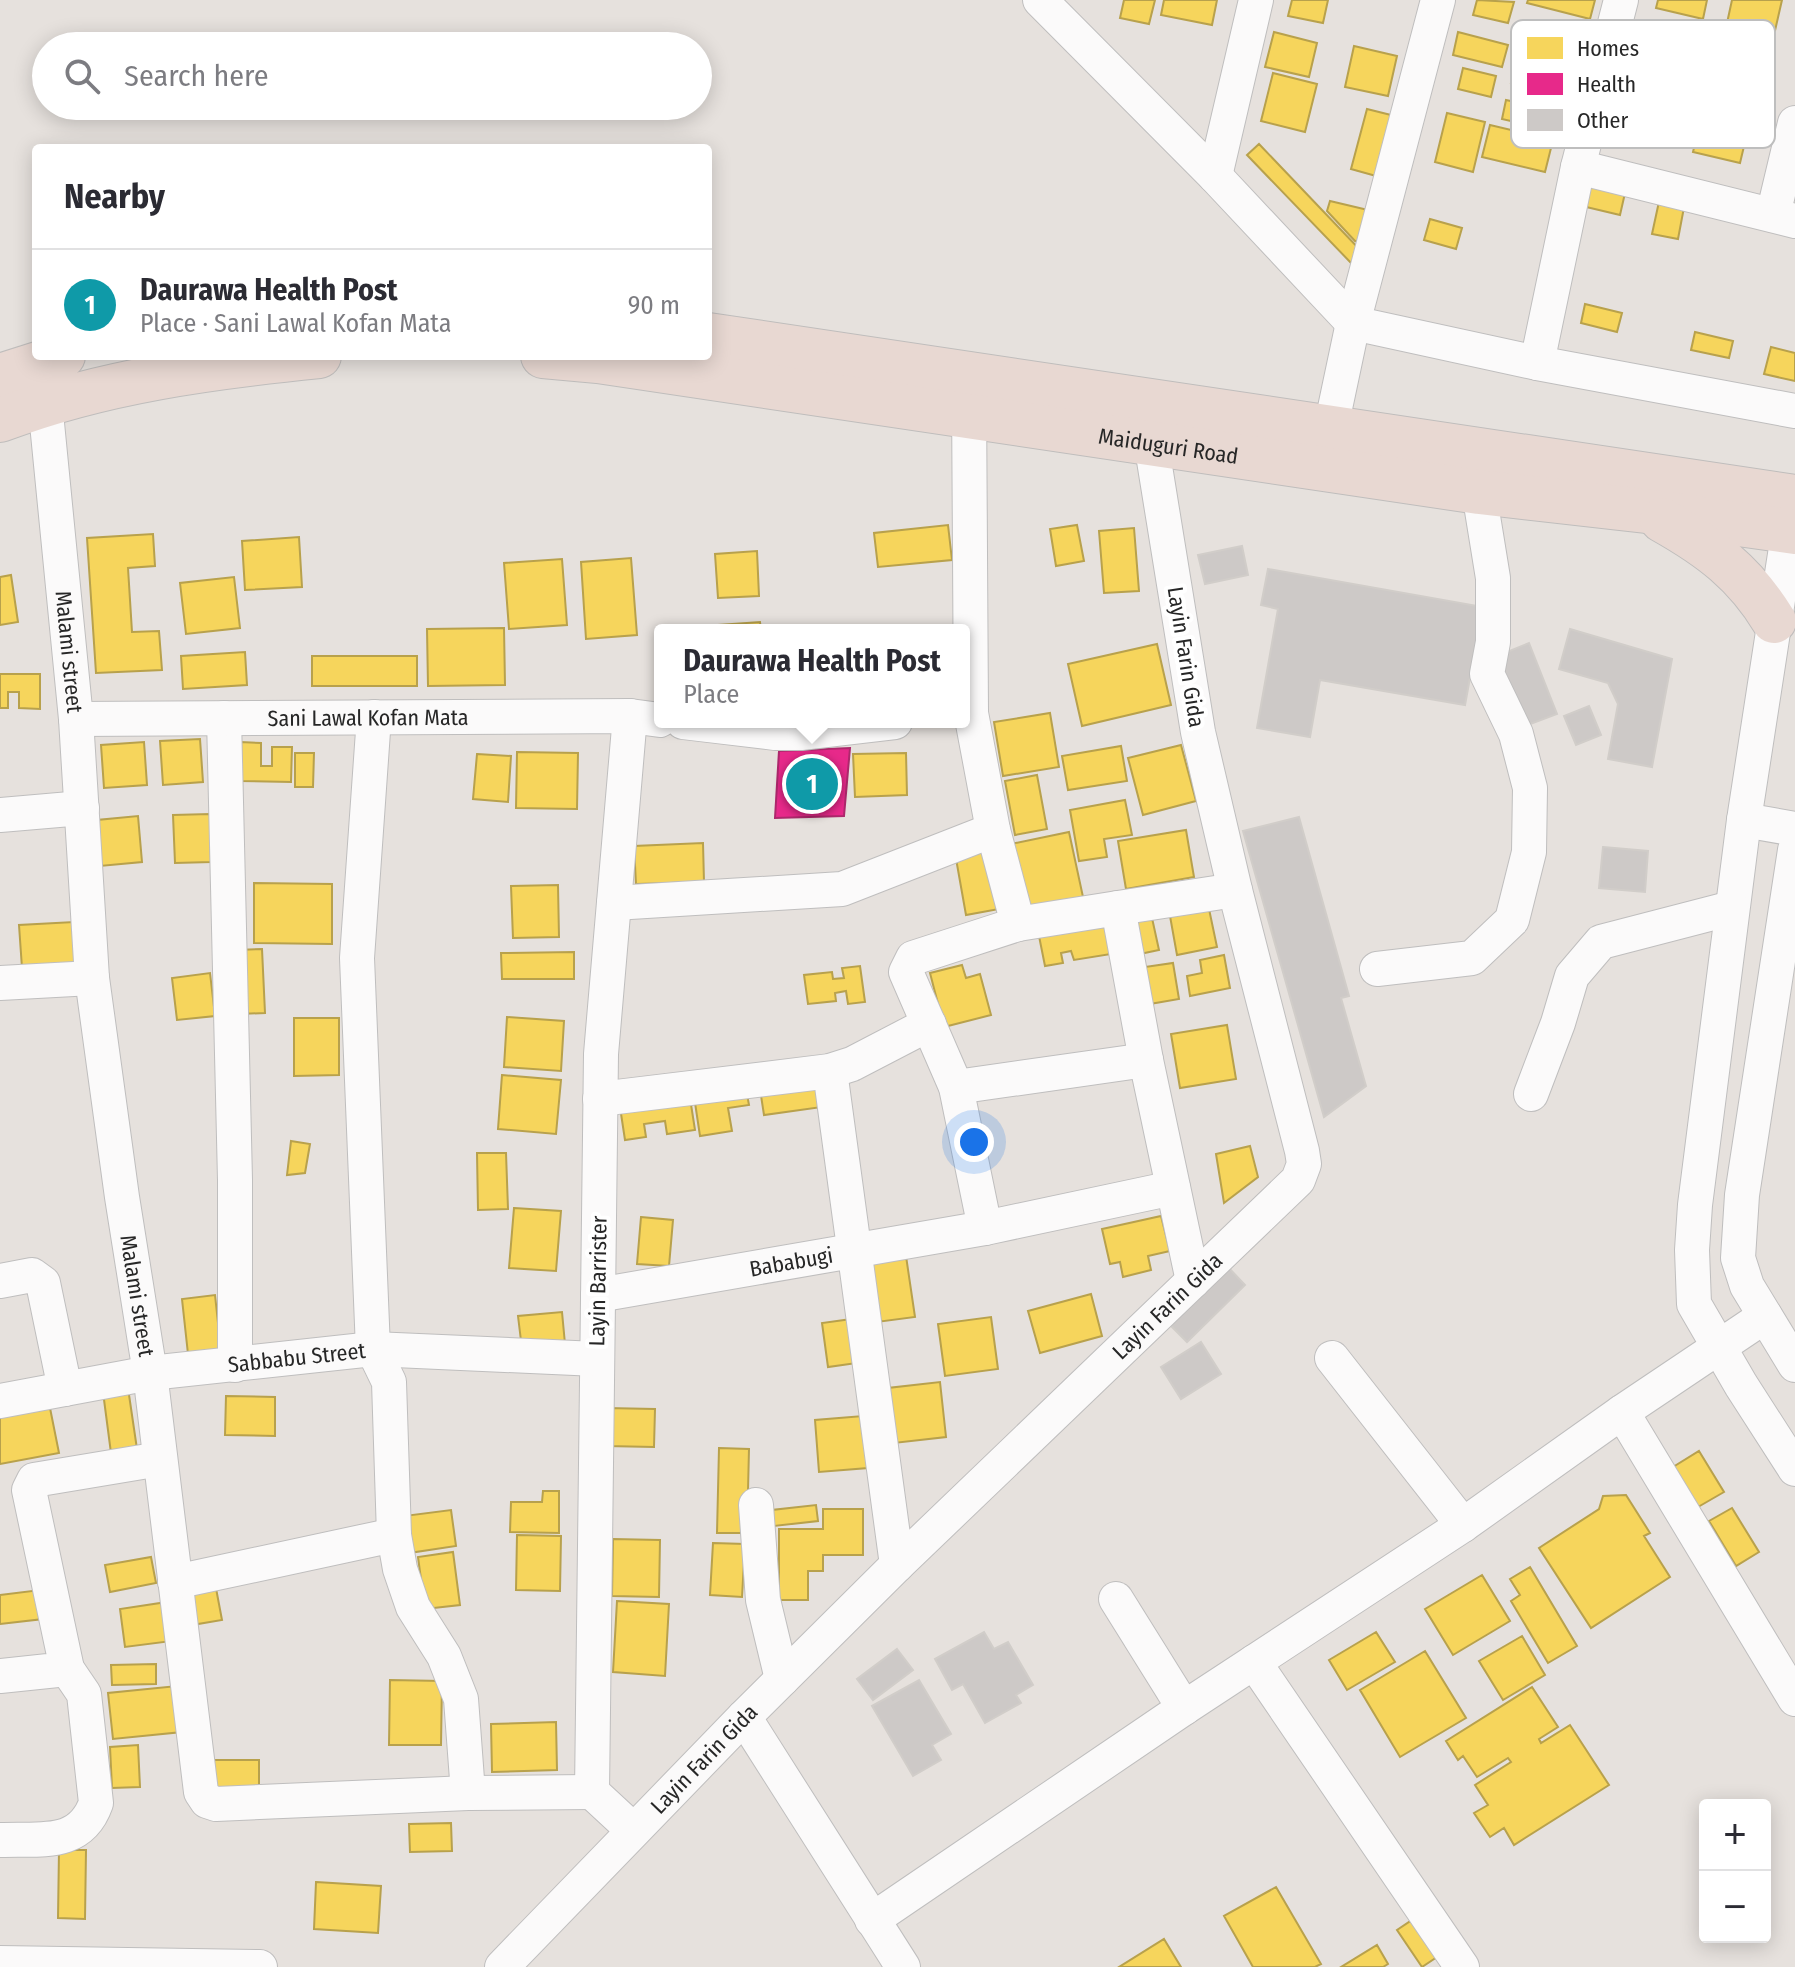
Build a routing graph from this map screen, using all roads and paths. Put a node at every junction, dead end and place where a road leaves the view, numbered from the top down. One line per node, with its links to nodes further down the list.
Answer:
1 (1040, 0): 5 (street)
2 (1256, 0): 10 (street)
3 (1438, 0): 12 (street)
4 (1621, 0): 6 (street)
5 (1070, 14): 10 (street)
6 (1616, 20)
7 (1795, 123): 11 (street)
8 (1583, 148): 9 (street)
9 (1578, 167): 11 (street); 17 (street)
10 (1215, 176): 12 (street)
11 (1784, 218)
12 (1353, 323): 17 (street); 23 (street)
13 (712, 336): 19 (highway, Maiduguri Road)
14 (50, 360): 18 (highway)
15 (285, 360): 20 (highway)
16 (587, 360): 19 (highway, Maiduguri Road)
17 (1537, 363): 21 (street)
18 (0, 376)
19 (970, 394): 23 (highway, Maiduguri Road); 24 (highway, Maiduguri Road); 29 (street)
20 (45, 403): 22 (highway); 33 (street, Malami street)
21 (1795, 411)
22 (0, 420)
23 (1331, 427): 27 (highway, Maiduguri Road)
24 (1151, 442): 25 (highway, Maiduguri Road); 45 (street, Layin Farin Gida)
25 (1479, 492): 26 (highway, Maiduguri Road); 50 (street)
26 (1646, 511): 27 (highway, Maiduguri Road); 28 (highway)
27 (1793, 514): 28 (street)
28 (1774, 621): 39 (street)
29 (969, 624)
30 (374, 717): 31 (street, Sani Lawal Kofan Mata); 32 (street, Sani Lawal Kofan Mata); 67 (street)
31 (224, 718): 33 (street, Sani Lawal Kofan Mata); 70 (street)
32 (645, 718): 46 (street, Layin Barrister)
33 (76, 719): 37 (street, Malami street)
34 (970, 722): 41 (street)
35 (738, 728): 36 (street)
36 (844, 728)
37 (82, 808): 38 (street); 51 (street, Malami street)
38 (0, 815)
39 (1744, 820): 40 (street); 43 (street)
40 (1795, 829)
41 (993, 830): 46 (street); 49 (street)
42 (1795, 850): 44 (street)
43 (1736, 873): 44 (street); 48 (street)
44 (1792, 883): 65 (street)
45 (1235, 890): 47 (street); 63 (street, Layin Farin Gida)
46 (614, 903): 58 (street, Layin Barrister)
47 (1118, 908): 49 (street); 54 (street)
48 (1732, 908): 57 (street); 66 (street)
49 (1018, 924): 53 (street)
50 (1377, 969)
51 (92, 978): 52 (street); 72 (street, Malami street)
52 (0, 983)
53 (929, 1024): 55 (street); 56 (street)
54 (1146, 1060): 56 (street); 59 (street)
55 (830, 1071): 58 (street); 61 (street)
56 (956, 1087): 60 (street)
57 (1531, 1094)
58 (600, 1099): 64 (street, Layin Barrister)
59 (1173, 1188): 60 (street, Bababugi); 63 (street)
60 (985, 1228): 61 (street, Bababugi)
61 (856, 1251): 64 (street, Bababugi); 81 (street)
62 (0, 1281): 73 (street)
63 (1193, 1281): 81 (street, Layin Farin Gida)
64 (598, 1295): 69 (street, Layin Barrister)
65 (1765, 1316): 66 (street); 71 (street)
66 (1719, 1347): 75 (street); 77 (street)
67 (373, 1349): 69 (street, Sabbabu Street); 70 (street, Sabbabu Street); 80 (street)
68 (1332, 1358): 79 (street)
69 (597, 1359): 91 (street, Layin Barrister)
70 (235, 1365): 72 (street, Sabbabu Street)
71 (1795, 1365)
72 (150, 1373): 73 (street, Sabbabu Street); 76 (street, Malami street)
73 (65, 1389): 74 (street, Sabbabu Street)
74 (0, 1401)
75 (1622, 1412): 79 (street); 88 (street)
76 (160, 1459): 82 (street, Malami street); 85 (street)
77 (1795, 1469)
78 (756, 1505): 87 (street)
79 (1463, 1525): 84 (street)
80 (394, 1535): 82 (street); 92 (street)
81 (897, 1565): 87 (street, Layin Farin Gida)
82 (175, 1582): 92 (street, Malami street)
83 (1116, 1599): 89 (street)
84 (1254, 1662): 89 (street); 100 (street)
85 (67, 1669): 86 (street); 94 (street)
86 (0, 1676)
87 (782, 1679): 90 (street, Layin Farin Gida)
88 (1795, 1699)
89 (1184, 1708): 95 (street)
90 (744, 1717): 93 (street, Layin Farin Gida); 95 (street)
91 (592, 1792): 92 (street, Malami street); 93 (street)
92 (468, 1793)
93 (633, 1830): 98 (street, Layin Farin Gida)
94 (0, 1840)
95 (872, 1920): 99 (street)
96 (0, 1963): 97 (street)
97 (260, 1967)
98 (502, 1967)
99 (903, 1967)
100 (1462, 1967)

